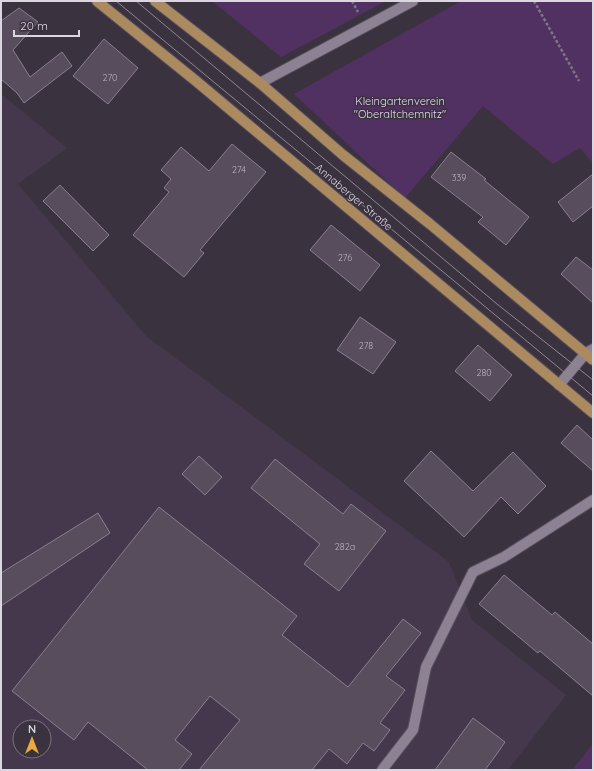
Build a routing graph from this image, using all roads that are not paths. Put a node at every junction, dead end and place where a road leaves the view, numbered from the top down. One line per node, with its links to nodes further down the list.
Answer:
1 (97, 1): 6 (main road, Annaberger Straße)
2 (155, 1): 4 (main road)
3 (413, 1): 4 (street)
4 (260, 83): 5 (main road)
5 (591, 354): 6 (street)
6 (560, 385): 7 (main road, Annaberger Straße)
7 (593, 413)
8 (593, 500): 9 (street)
9 (382, 770)

